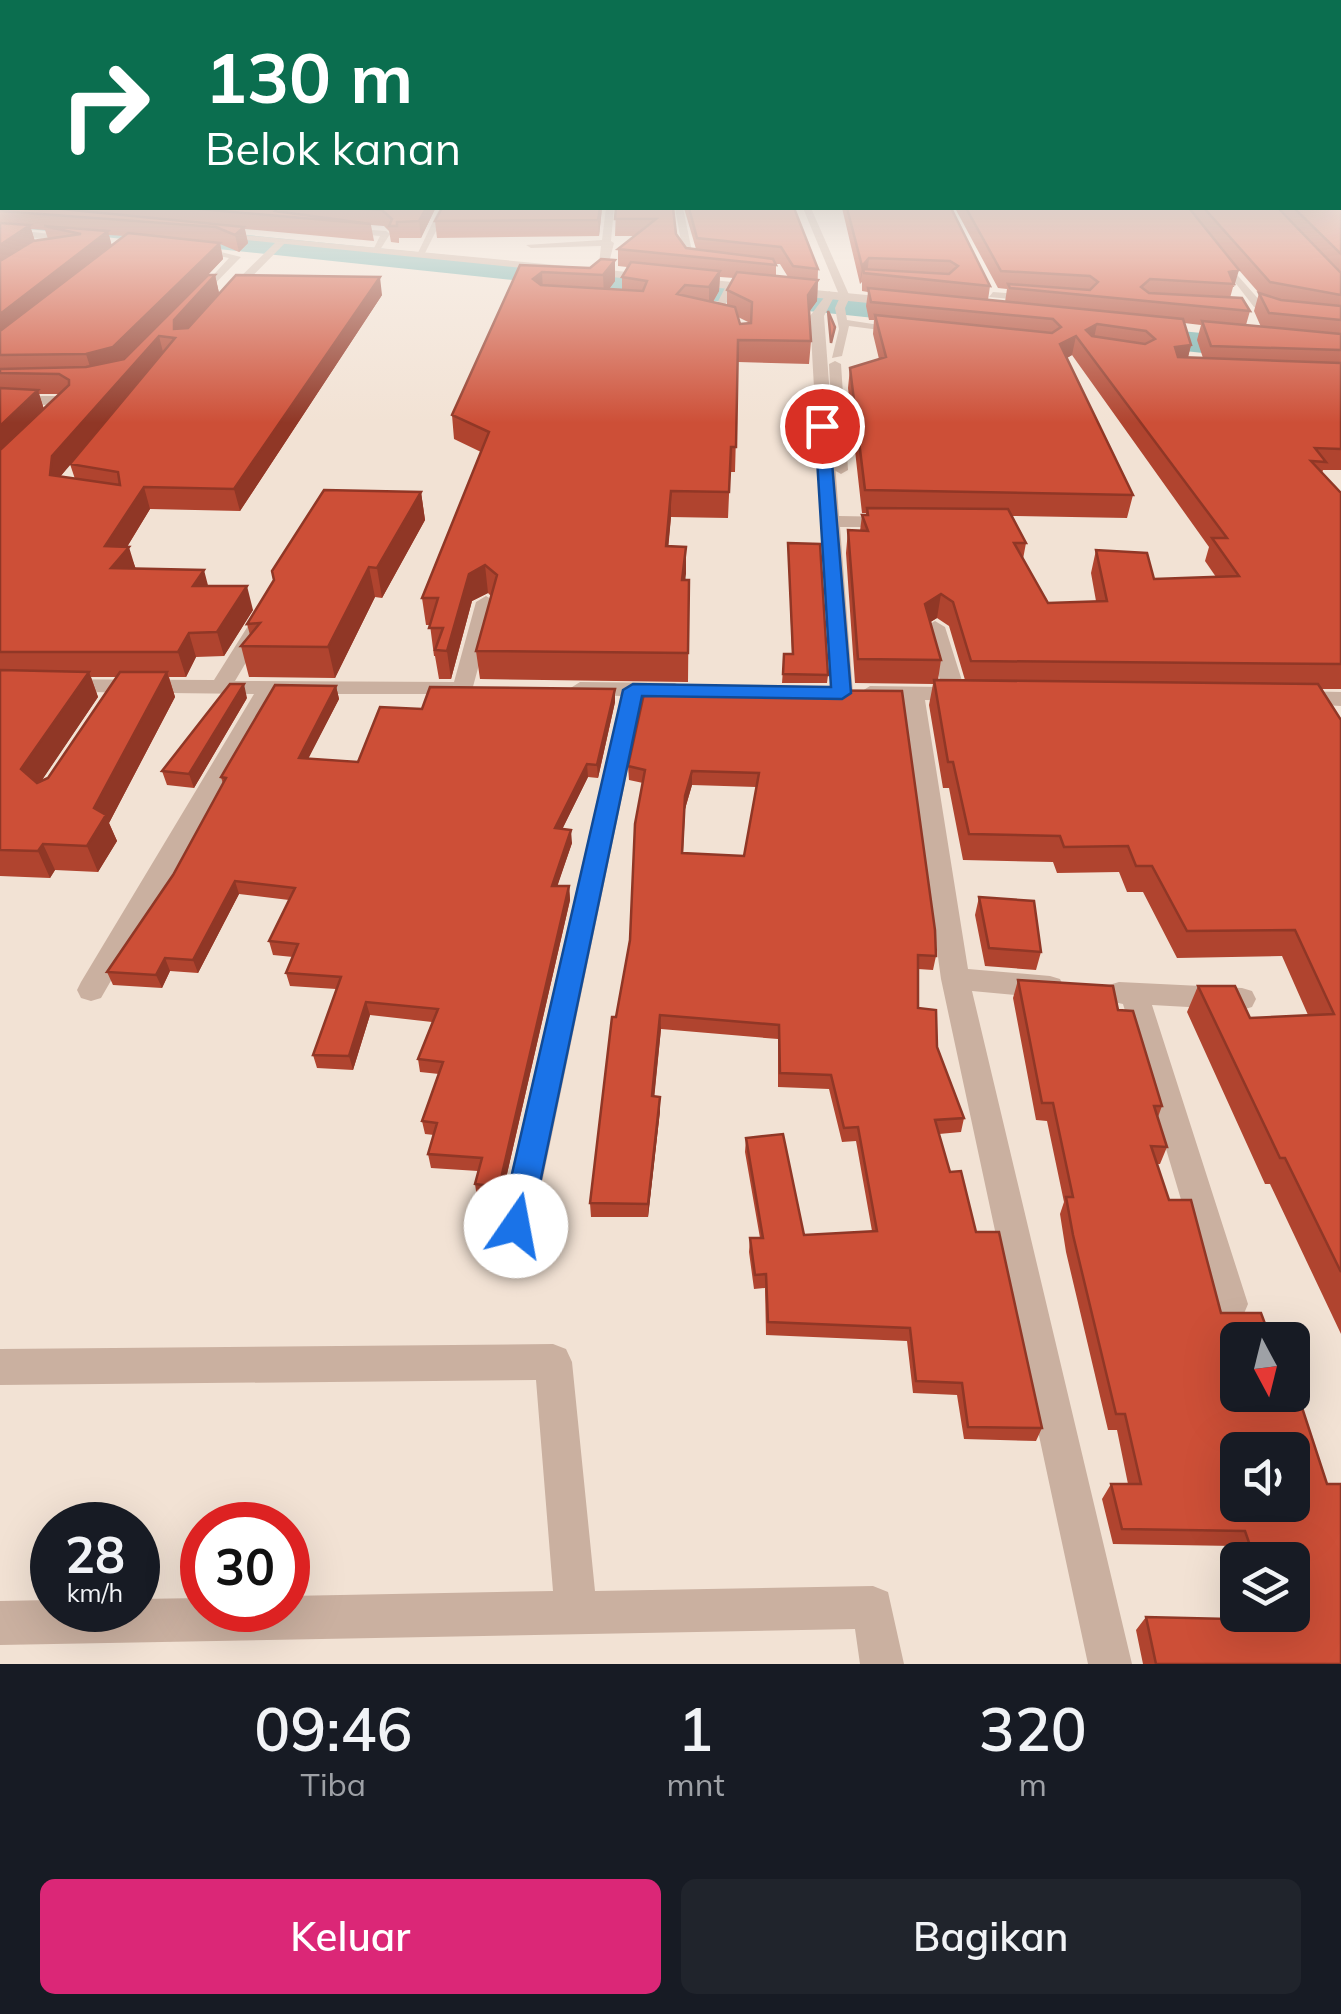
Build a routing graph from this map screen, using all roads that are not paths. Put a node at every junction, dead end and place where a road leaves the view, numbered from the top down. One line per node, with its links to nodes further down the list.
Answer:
1 (226, 268): 20 (lane)
2 (253, 268): 10 (lane)
3 (549, 268): 8 (street)
4 (604, 268): 8 (lane)
5 (823, 268): 17 (lane)
6 (1213, 268): 22 (lane)
7 (1226, 268): 24 (lane)
8 (603, 273): 13 (street)
9 (984, 277): 14 (lane)
10 (242, 278): 11 (lane); 18 (lane)
11 (262, 278)
12 (867, 282): 16 (lane)
13 (729, 288): 17 (street); 23 (lane)
14 (993, 295): 15 (lane); 21 (lane)
15 (1049, 299)
16 (872, 300): 17 (street); 19 (street)
17 (833, 302): 25 (lane); 30 (street)
18 (220, 304)
19 (909, 304)
20 (190, 307)
21 (1000, 309)
22 (1244, 310)
23 (699, 314)
24 (1284, 314)
25 (842, 322): 26 (lane); 29 (lane)
26 (913, 334)
27 (0, 400): 28 (street)
28 (36, 433)
29 (841, 470)
30 (829, 521): 31 (street); 42 (street)
31 (905, 522)
32 (486, 602): 38 (street)
33 (268, 608): 37 (street)
34 (934, 627): 43 (street)
35 (122, 684): 36 (street); 37 (street); 47 (street)
36 (0, 685)
37 (220, 686): 38 (street)
38 (269, 686): 50 (street)
39 (557, 689): 40 (street)
40 (633, 690): 41 (street); 53 (street)
41 (690, 690)
42 (913, 694): 43 (street); 49 (street)
43 (955, 694): 44 (street)
44 (993, 694)
45 (1274, 698): 46 (street)
46 (1329, 699): 48 (street)
47 (101, 716)
48 (1333, 725)
49 (955, 980): 51 (street); 59 (street)
50 (91, 990)
51 (1134, 994): 52 (street); 54 (street)
52 (1242, 999)
53 (516, 1226)
54 (1230, 1304)
55 (0, 1367): 56 (street)
56 (576, 1612): 57 (street); 58 (street)
57 (0, 1623)
58 (882, 1664)
59 (1110, 1664)

